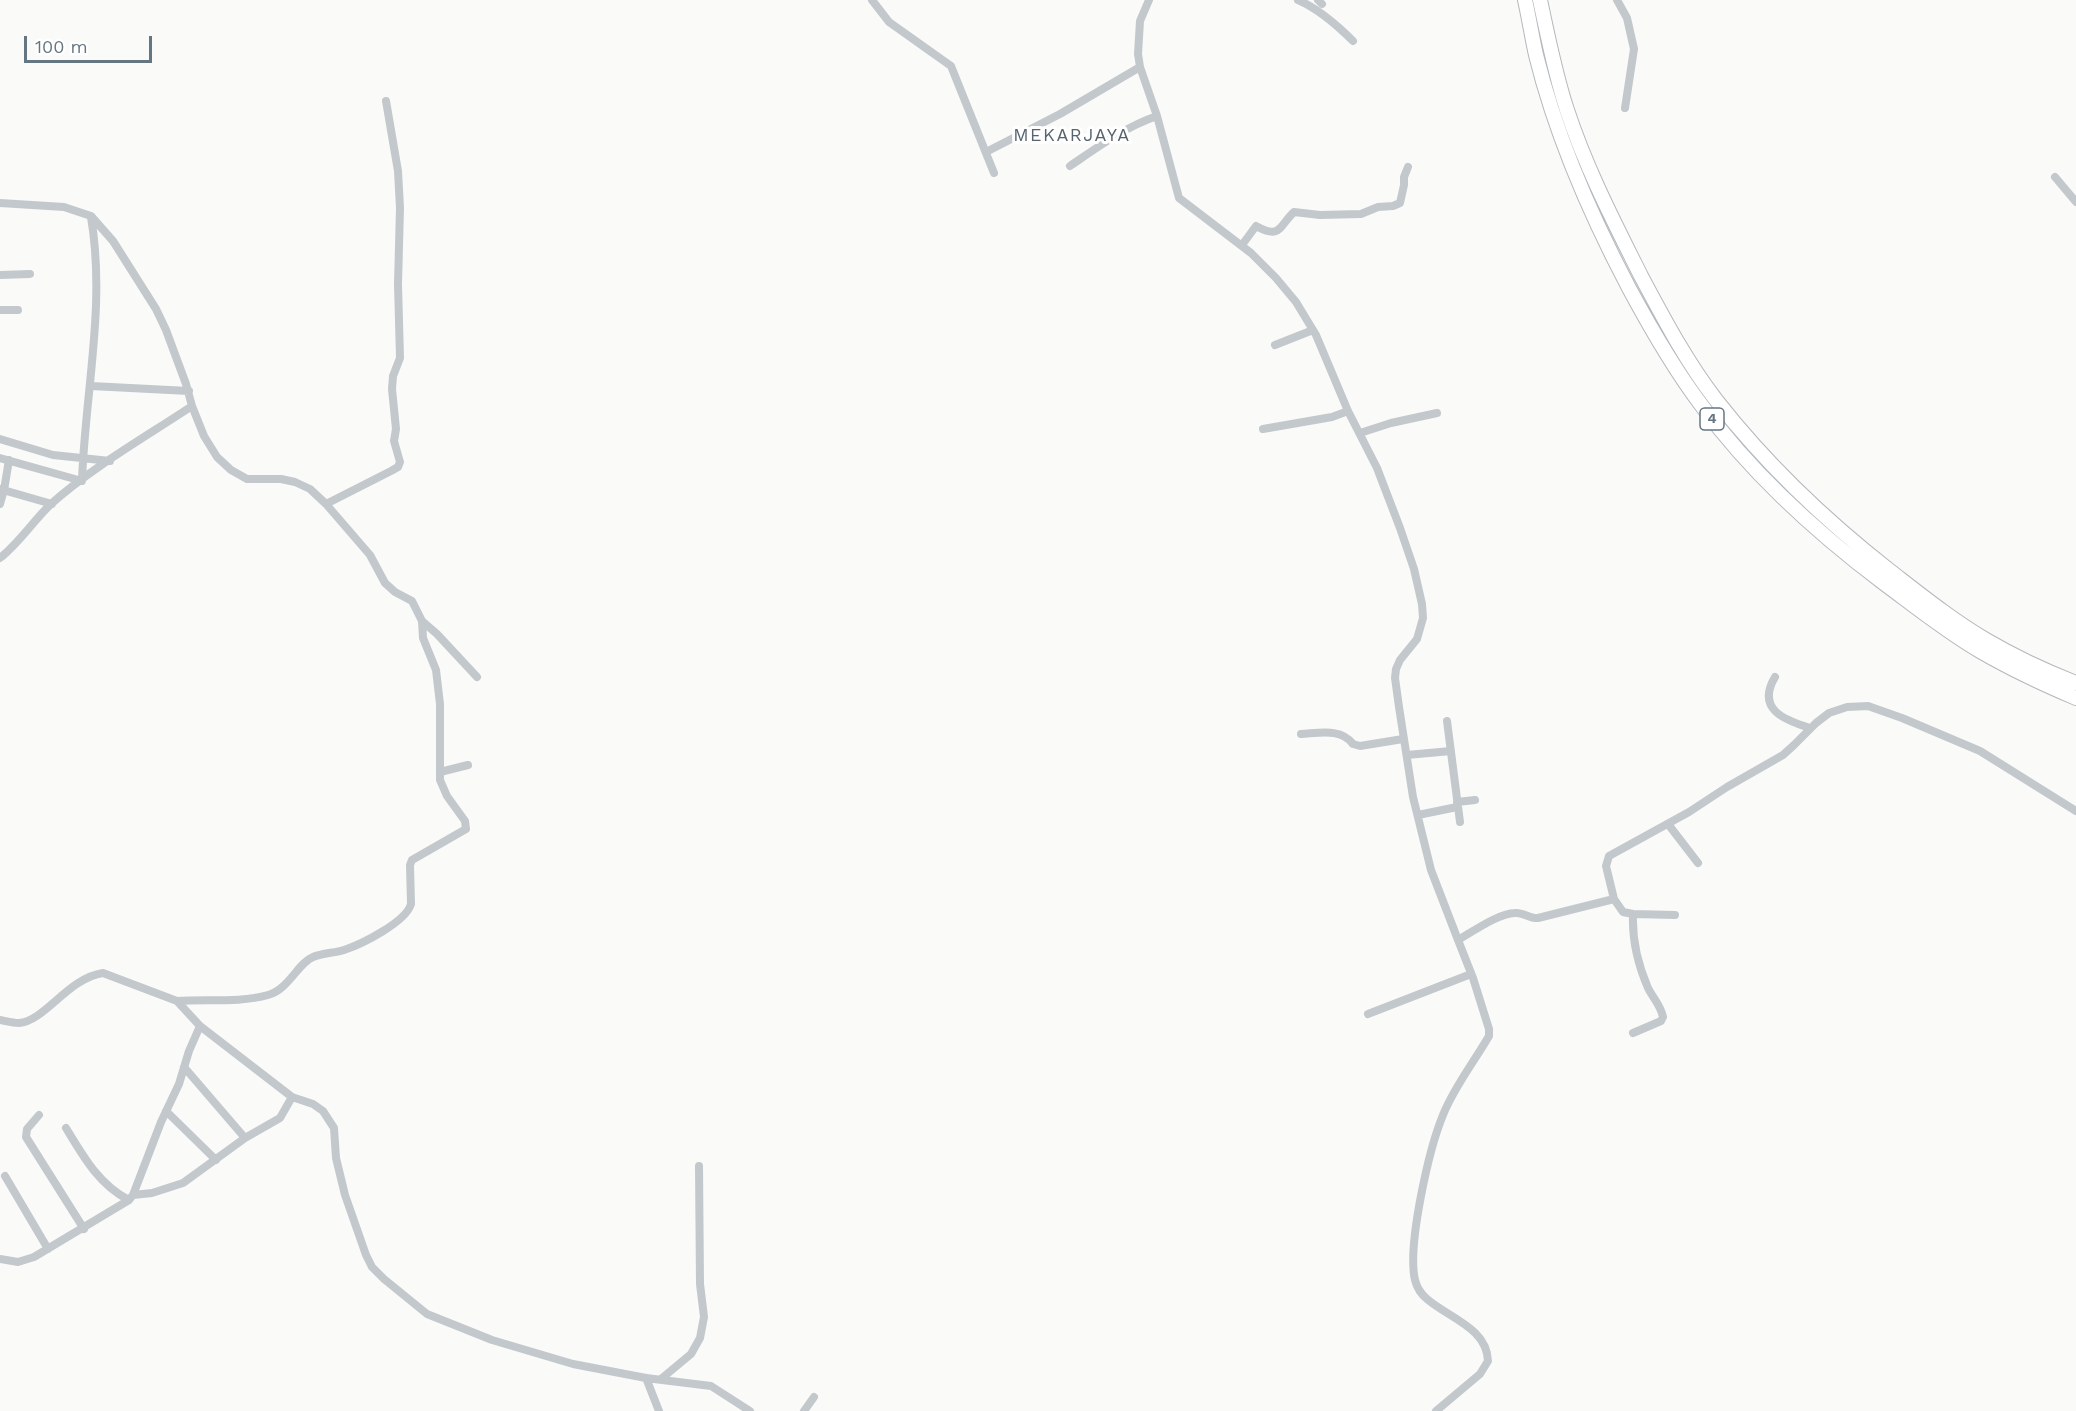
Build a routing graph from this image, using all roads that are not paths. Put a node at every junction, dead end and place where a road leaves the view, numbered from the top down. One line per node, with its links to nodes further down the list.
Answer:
1 (872, 0): 12 (street)
2 (1149, 0): 8 (street)
3 (1298, 0): 7 (street)
4 (1525, 0): 49 (highway, 4)
5 (1540, 0): 48 (highway, 4)
6 (1617, 0): 10 (street)
7 (1353, 41)
8 (1140, 67): 11 (street); 12 (street)
9 (386, 100): 43 (street)
10 (1625, 108)
11 (1157, 116): 13 (street); 20 (street)
12 (986, 152): 15 (street)
13 (1070, 166)
14 (1408, 167): 20 (street)
15 (994, 173)
16 (2055, 177): 17 (street)
17 (2076, 202)
18 (0, 203): 19 (street)
19 (90, 216): 27 (street); 28 (street)
20 (1242, 245): 25 (street)
21 (30, 274): 22 (street)
22 (0, 275)
23 (0, 310): 24 (street)
24 (18, 310)
25 (1313, 330): 26 (street); 30 (street)
26 (1275, 345)
27 (91, 386): 28 (street); 35 (street)
28 (189, 391): 29 (street)
29 (192, 406): 38 (street); 43 (street)
30 (1348, 411): 32 (street); 33 (street)
31 (1437, 413): 33 (street)
32 (1263, 429)
33 (1360, 433): 53 (street)
34 (0, 439): 35 (street)
35 (83, 457): 38 (street); 39 (street)
36 (0, 458): 37 (street)
37 (9, 460): 39 (street); 40 (street)
38 (110, 461): 39 (street)
39 (82, 481): 42 (street)
40 (2, 489): 41 (street); 42 (street)
41 (0, 504)
42 (52, 504): 44 (street)
43 (326, 504): 45 (street)
44 (0, 558)
45 (422, 621): 46 (street); 57 (street)
46 (477, 677)
47 (1775, 677): 51 (street)
48 (2076, 683)
49 (2076, 699)
50 (1447, 721): 54 (street)
51 (1810, 728): 60 (street); 63 (street)
52 (1301, 734): 53 (street)
53 (1403, 739): 55 (street)
54 (1451, 751): 55 (street); 59 (street)
55 (1407, 755): 61 (street)
56 (468, 765): 57 (street)
57 (440, 772): 70 (street)
58 (1475, 800): 59 (street)
59 (1457, 804): 61 (street); 62 (street)
60 (2076, 811)
61 (1418, 815): 68 (street)
62 (1460, 822)
63 (1668, 824): 64 (street); 65 (street)
64 (1698, 863)
65 (1614, 899): 66 (street); 68 (street)
66 (1633, 914): 67 (street); 74 (street)
67 (1675, 915)
68 (1458, 940): 69 (street)
69 (1471, 974): 71 (street); 94 (street)
70 (177, 1001): 72 (street); 73 (street)
71 (1368, 1014)
72 (0, 1020)
73 (200, 1026): 75 (street); 76 (street)
74 (1633, 1033)
75 (184, 1067): 77 (street); 80 (street)
76 (292, 1097): 80 (street); 88 (street)
77 (166, 1111): 81 (street); 84 (street)
78 (39, 1115): 85 (street)
79 (66, 1128): 84 (street)
80 (245, 1138): 81 (street)
81 (216, 1160): 84 (street)
82 (699, 1166): 89 (street)
83 (5, 1176): 86 (street)
84 (131, 1198): 85 (street)
85 (84, 1228): 86 (street)
86 (48, 1249): 87 (street)
87 (1, 1258)
88 (646, 1378): 89 (street); 91 (street)
89 (661, 1379): 92 (street)
90 (814, 1397): 93 (street)
91 (659, 1411)
92 (750, 1411)
93 (804, 1411)
94 (1436, 1411)

